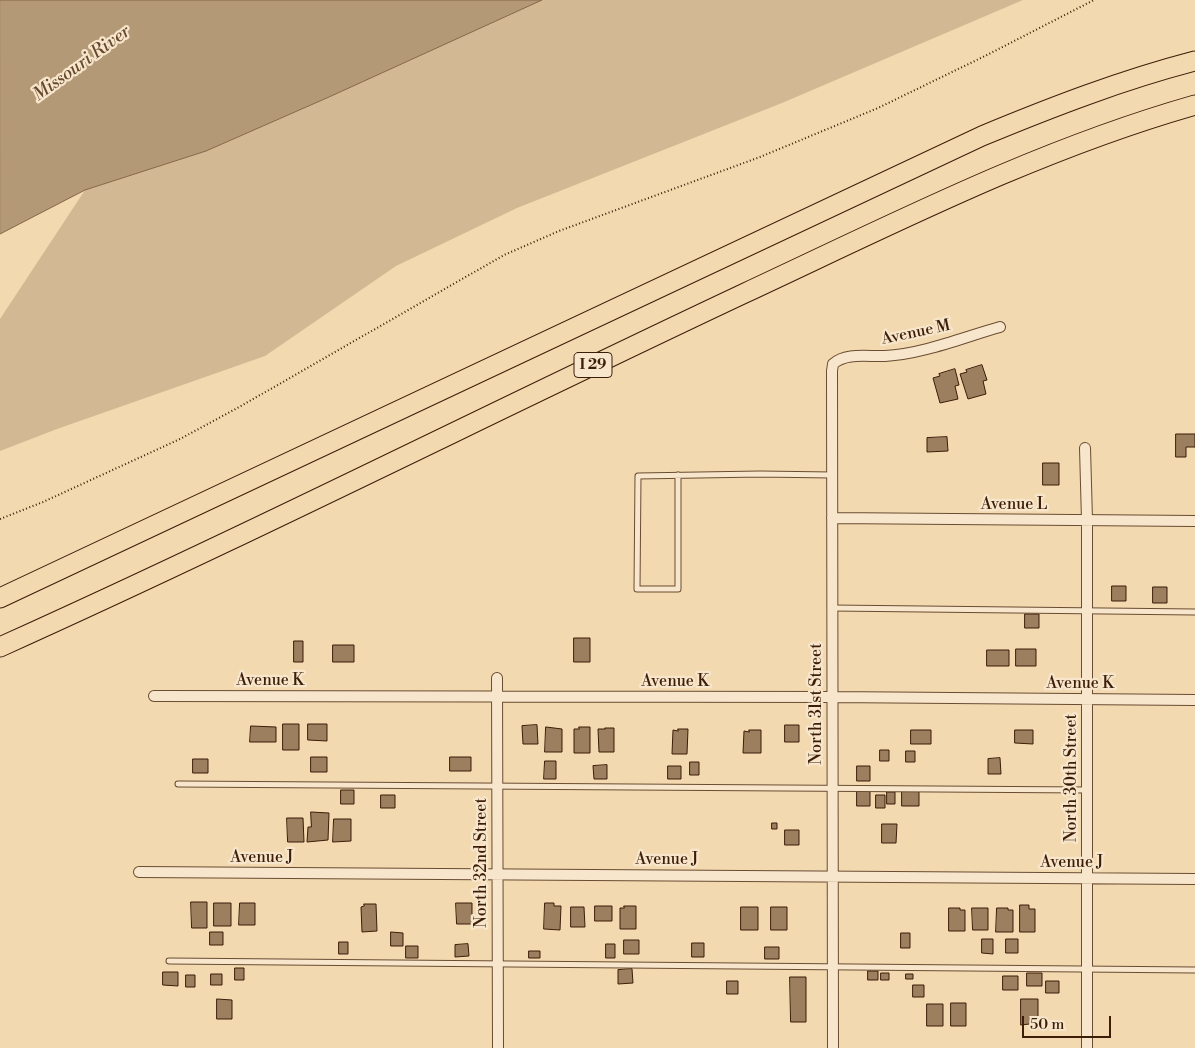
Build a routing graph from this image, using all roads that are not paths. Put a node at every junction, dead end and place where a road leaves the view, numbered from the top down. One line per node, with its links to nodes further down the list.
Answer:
1 (1195, 61): 11 (highway, I 29)
2 (1195, 105): 15 (highway, I 29)
3 (1000, 327): 4 (street, Avenue M)
4 (837, 361): 7 (street, North 31st Street)
5 (1085, 448): 9 (street, North 30th Street)
6 (678, 475): 6 (lane); 7 (lane)
7 (832, 475): 8 (street, North 31st Street)
8 (832, 518): 9 (street, Avenue L); 12 (street, North 31st Street)
9 (1087, 520): 10 (street, Avenue L); 13 (street, North 30th Street)
10 (1195, 521)
11 (0, 598)
12 (832, 608): 13 (lane); 19 (street, North 31st Street)
13 (1087, 610): 14 (lane); 20 (street, North 30th Street)
14 (1195, 612)
15 (0, 647)
16 (497, 678): 18 (street, North 32nd Street)
17 (154, 696): 18 (street, Avenue K)
18 (497, 696): 19 (street, Avenue K); 23 (street, North 32nd Street)
19 (832, 697): 20 (street, Avenue K); 24 (street, North 31st Street)
20 (1087, 700): 21 (street, Avenue K); 25 (street, North 30th Street)
21 (1195, 700)
22 (178, 784): 23 (lane)
23 (497, 786): 24 (lane); 27 (street, North 32nd Street)
24 (832, 788): 25 (lane); 28 (street, North 31st Street)
25 (1087, 790): 29 (street, North 30th Street)
26 (139, 872): 27 (street, Avenue J)
27 (497, 874): 28 (street, Avenue J); 32 (street, North 32nd Street)
28 (832, 876): 29 (street, Avenue J); 33 (street, North 31st Street)
29 (1087, 878): 30 (street, Avenue J); 34 (street, North 30th Street)
30 (1195, 879)
31 (169, 962): 32 (lane)
32 (497, 965): 33 (lane); 36 (street, North 32nd Street)
33 (832, 968): 34 (lane); 37 (street, North 31st Street)
34 (1087, 970): 35 (lane); 38 (street, North 30th Street)
35 (1195, 970)
36 (498, 1048)
37 (833, 1048)
38 (1087, 1048)

